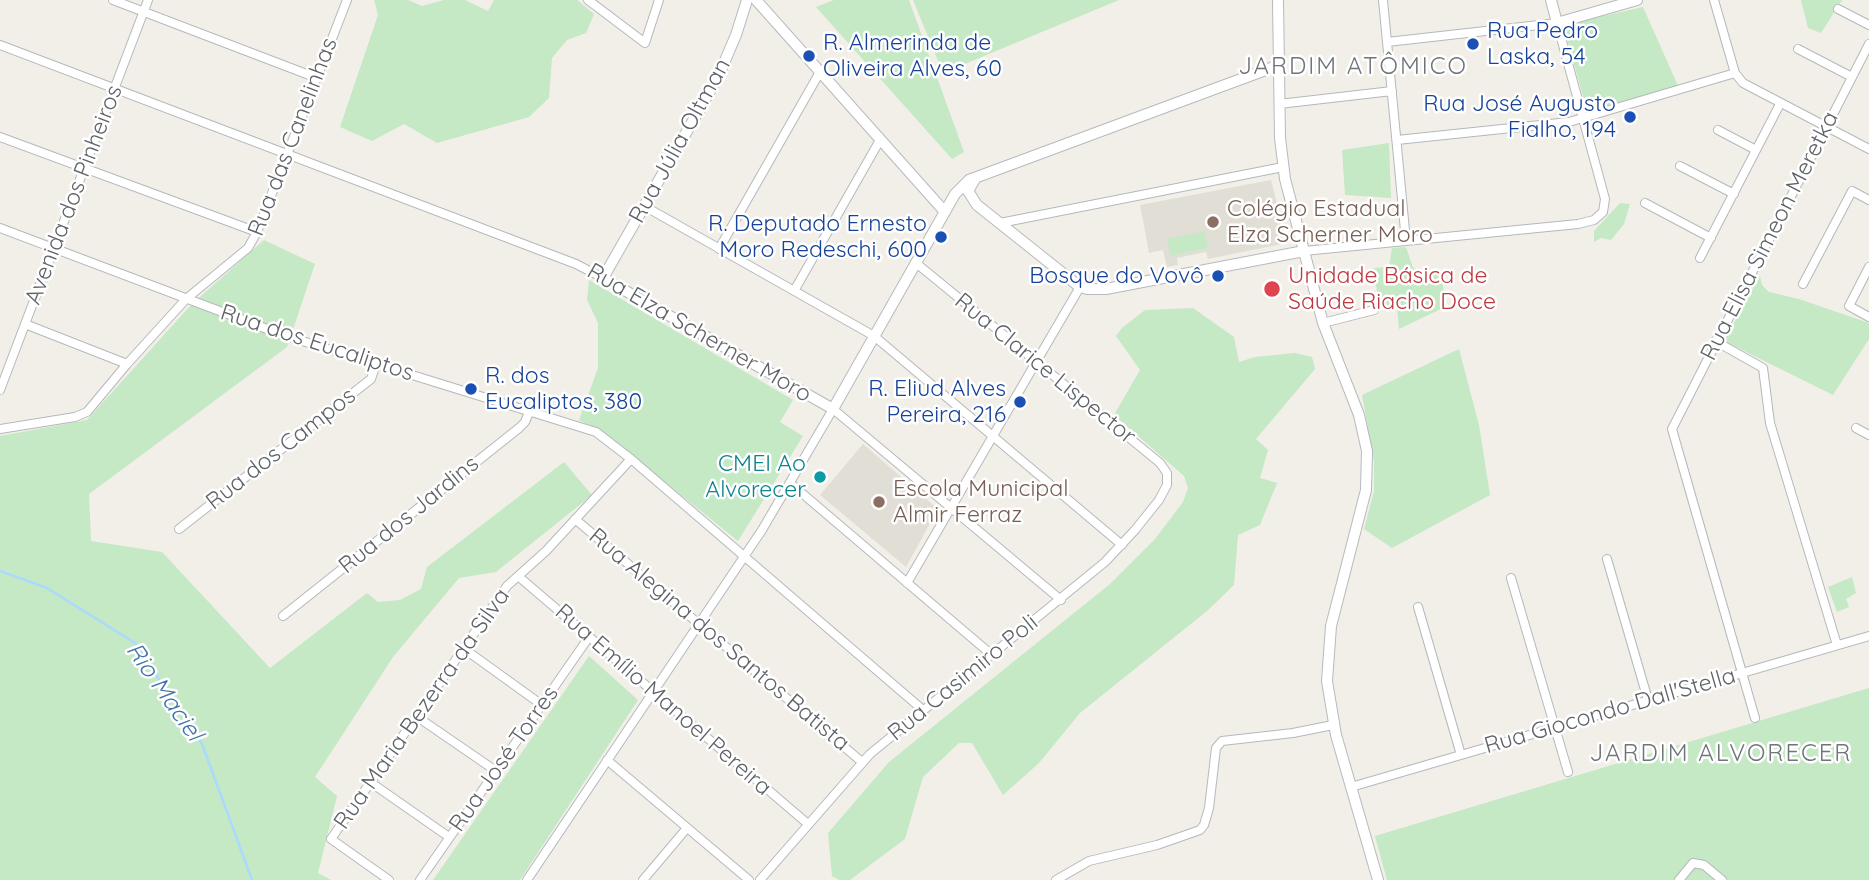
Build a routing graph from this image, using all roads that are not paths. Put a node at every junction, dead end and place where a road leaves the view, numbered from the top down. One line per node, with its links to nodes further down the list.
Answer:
1 (113, 0): 14 (street)
2 (148, 0): 14 (street, Avenida dos Pinheiros)
3 (347, 0): 25 (street, Rua das Canelinhas)
4 (588, 0): 5 (street)
5 (659, 0)
6 (747, 0): 47 (street, Rua Júlia Oltman)
7 (756, 0): 22 (street)
8 (1278, 0): 21 (street)
9 (1384, 0): 17 (street)
10 (1551, 0): 15 (street)
11 (1637, 0): 15 (street)
12 (1713, 0): 23 (street)
13 (1838, 9): 16 (street)
14 (143, 12): 25 (street); 26 (street, Avenida dos Pinheiros)
15 (1557, 23): 17 (street); 30 (street)
16 (1869, 25)
17 (1387, 42): 27 (street)
18 (1869, 44): 24 (street, Rua Elisa Simeon Meretka)
19 (0, 45): 26 (street, Rua Elza Scherner Moro)
20 (1798, 50): 24 (street)
21 (1279, 65): 28 (street); 42 (street)
22 (820, 72): 34 (street); 54 (street)
23 (1735, 73): 29 (street); 30 (street)
24 (1852, 76): 31 (street, Rua Elisa Simeon Meretka)
25 (317, 78): 38 (street, Rua das Canelinhas)
26 (114, 88): 38 (street, Rua Elza Scherner Moro); 41 (street, Avenida dos Pinheiros)
27 (1392, 91): 28 (street); 35 (street)
28 (1279, 104): 40 (street)
29 (1780, 104): 31 (street); 37 (street)
30 (1583, 119): 35 (street); 53 (street)
31 (1826, 127): 36 (street); 70 (street, Rua Elisa Simeon Meretka)
32 (1718, 130): 37 (street)
33 (0, 137): 41 (street)
34 (880, 140): 48 (street); 63 (street)
35 (1396, 140): 53 (street)
36 (1869, 149)
37 (1756, 150): 43 (street)
38 (288, 154): 51 (street, Rua das Canelinhas); 60 (street, Rua Elza Scherner Moro)
39 (1680, 166): 43 (street)
40 (1283, 167): 49 (street); 56 (street)
41 (84, 168): 51 (street); 55 (street, Avenida dos Pinheiros)
42 (979, 174): 46 (street); 48 (street)
43 (1734, 194): 52 (street)
44 (1869, 200): 61 (street)
45 (1645, 204): 52 (street)
46 (977, 205): 48 (street); 49 (street)
47 (644, 206): 54 (street); 60 (street, Rua Júlia Oltman)
48 (945, 212): 58 (street)
49 (1000, 223): 62 (street)
50 (0, 228): 55 (street, Rua dos Eucaliptos)
51 (257, 232): 64 (street, Rua das Canelinhas)
52 (1711, 238): 57 (street)
53 (1406, 241): 56 (street)
54 (719, 248): 63 (street)
55 (53, 249): 64 (street, Rua dos Eucaliptos); 68 (street, Avenida dos Pinheiros)
56 (1304, 251): 62 (street); 67 (street)
57 (1700, 258)
58 (916, 263): 69 (street); 71 (street, Rua Clarice Lispector)
59 (1869, 267): 66 (street)
60 (603, 278): 75 (street, Rua Elza Scherner Moro)
61 (1804, 284)
62 (1080, 287): 71 (street)
63 (794, 291): 69 (street)
64 (186, 299): 72 (street, Rua das Canelinhas); 73 (street, Rua dos Eucaliptos)
65 (1374, 310): 67 (street)
66 (1869, 317)
67 (1323, 323): 109 (street)
68 (25, 324): 72 (street); 74 (street, Avenida dos Pinheiros)
69 (874, 336): 75 (street); 80 (street)
70 (1715, 341): 99 (street); 102 (street, Rua Elisa Simeon Meretka)
71 (1036, 362): 80 (street); 82 (street, Rua Clarice Lispector)
72 (127, 363): 78 (street, Rua das Canelinhas)
73 (376, 364): 76 (street, Rua dos Eucaliptos); 86 (street, Rua dos Campos)
74 (0, 390)
75 (833, 409): 83 (street); 84 (street, Rua Elza Scherner Moro)
76 (530, 410): 81 (street, Rua dos Eucaliptos); 95 (street, Rua dos Jardins)
77 (1856, 428): 79 (street)
78 (0, 429)
79 (1869, 435)
80 (993, 436): 84 (street); 87 (street)
81 (631, 459): 85 (street, Rua Maria Bezerra da Silva); 88 (street, Rua dos Eucaliptos)
82 (1168, 480): 87 (street, Rua Casimiro Poli)
83 (790, 483): 88 (street); 92 (street)
84 (951, 508): 92 (street); 93 (street, Rua Elza Scherner Moro)
85 (575, 519): 90 (street, Rua Maria Bezerra da Silva); 96 (street, Rua Alegina dos Santos Batista)
86 (179, 529)
87 (1122, 545): 93 (street, Rua Casimiro Poli)
88 (744, 556): 96 (street); 106 (street, Rua dos Eucaliptos)
89 (1607, 559): 104 (street)
90 (518, 576): 98 (street, Rua Emílio Manoel Pereira); 100 (street, Rua Maria Bezerra da Silva)
91 (1511, 578): 110 (street)
92 (907, 583): 101 (street)
93 (1061, 600): 101 (street, Rua Casimiro Poli)
94 (1418, 607): 111 (street)
95 (283, 616)
96 (699, 624): 103 (street); 113 (street, Rua Alegina dos Santos Batista)
97 (1869, 636): 99 (street, Rua Giocondo Dall'Stella)
98 (589, 637): 103 (street, Rua Emílio Manoel Pereira); 105 (street, Rua José Torres)
99 (1837, 645): 102 (street, Rua Giocondo Dall'Stella)
100 (463, 648): 105 (street); 107 (street, Rua Maria Bezerra da Silva)
101 (992, 655): 106 (street, Rua Casimiro Poli)
102 (1742, 673): 104 (street, Rua Giocondo Dall'Stella); 108 (street)
103 (653, 692): 112 (street); 118 (street, Rua Emílio Manoel Pereira)
104 (1648, 700): 110 (street, Rua Giocondo Dall'Stella)
105 (542, 705): 114 (street, Rua José Torres)
106 (923, 710): 113 (street, Rua Casimiro Poli)
107 (416, 716): 114 (street); 116 (street, Rua Maria Bezerra da Silva)
108 (1755, 718)
109 (1333, 725): 117 (street); 127 (street)
110 (1555, 727): 111 (street, Rua Giocondo Dall'Stella); 115 (street)
111 (1461, 755): 117 (street, Rua Giocondo Dall'Stella)
112 (607, 760): 119 (street); 123 (street)
113 (862, 762): 118 (street, Rua Casimiro Poli)
114 (496, 771): 120 (street, Rua José Torres)
115 (1568, 772)
116 (370, 782): 120 (street); 121 (street, Rua Maria Bezerra da Silva)
117 (1351, 787): 128 (street)
118 (808, 824): 126 (street, Rua Casimiro Poli)
119 (687, 828): 124 (street); 125 (street)
120 (449, 837): 122 (street, Rua José Torres)
121 (389, 880)
122 (420, 880)
123 (527, 880)
124 (643, 880)
125 (749, 880)
126 (760, 880)
127 (1056, 880)
128 (1378, 880)
129 (1679, 880): 130 (street)
130 (1722, 880)

